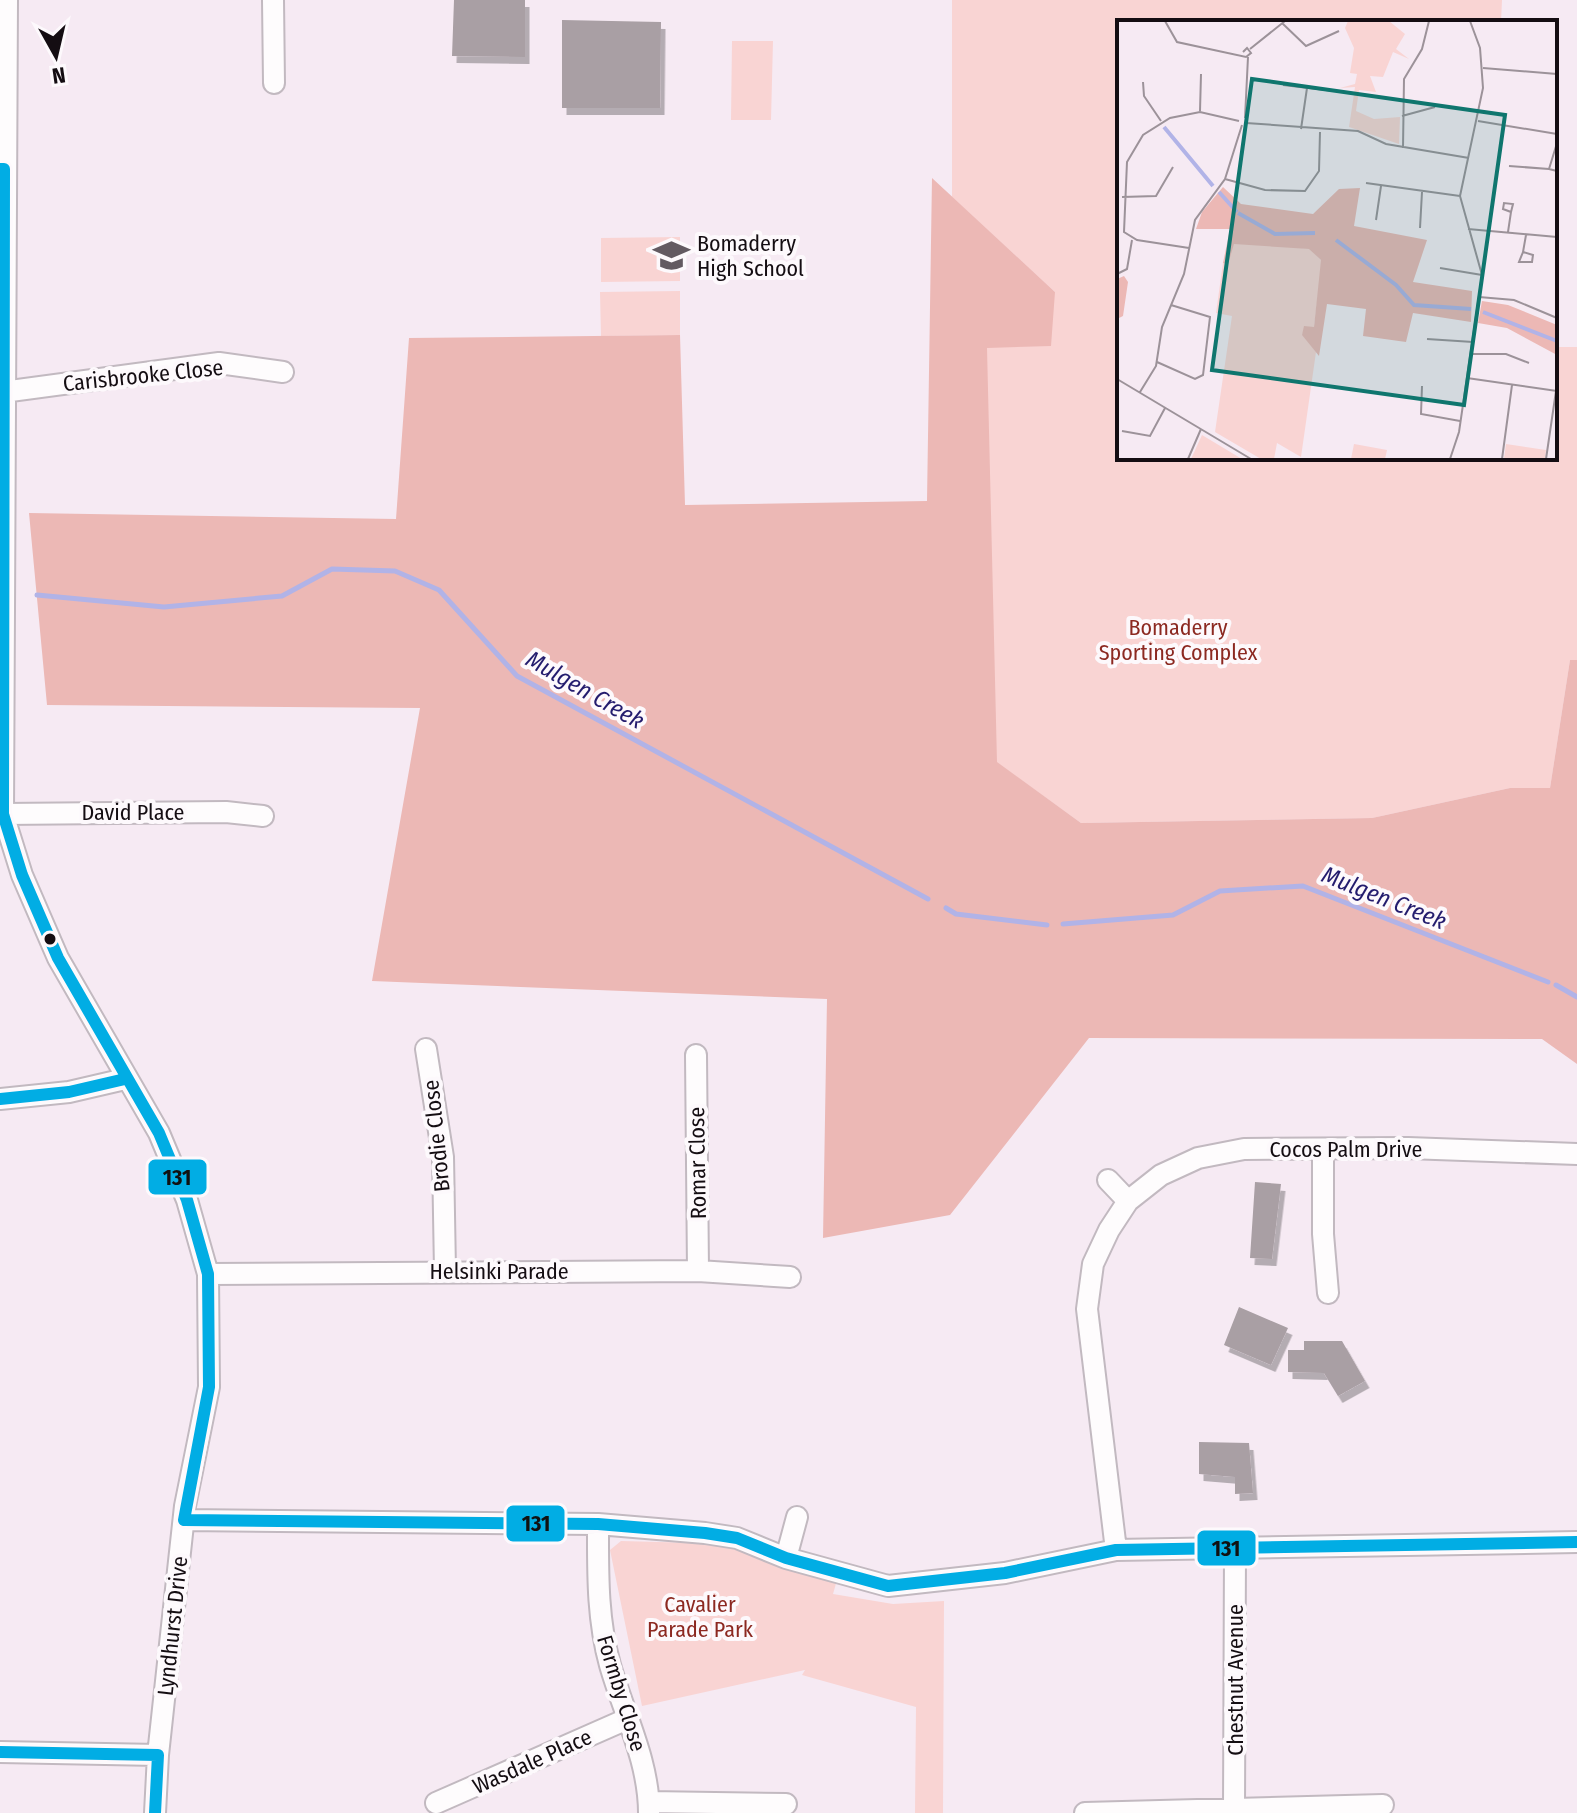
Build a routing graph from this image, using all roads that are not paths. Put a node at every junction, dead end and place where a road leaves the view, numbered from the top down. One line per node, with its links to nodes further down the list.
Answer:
1 (7, 0): 4 (street, Lyndhurst Drive)
2 (273, 0): 3 (street)
3 (274, 83)
4 (2, 169): 5 (street, Lyndhurst Drive)
5 (2, 316): 7 (street, Lyndhurst Drive)
6 (283, 372): 7 (street, Carisbrooke Close)
7 (3, 392): 8 (street, Lyndhurst Drive)
8 (0, 676): 9 (street, Lyndhurst Drive)
9 (3, 814): 10 (street, David Place); 13 (street, Lyndhurst Drive)
10 (263, 816)
11 (426, 1049): 19 (street, Brodie Close)
12 (696, 1055): 20 (street, Romar Close)
13 (125, 1079): 14 (street); 21 (street, Lyndhurst Drive)
14 (0, 1099)
15 (1323, 1149): 16 (street, Cocos Palm Drive); 18 (street, Cocos Palm Drive); 23 (street)
16 (1577, 1154)
17 (1108, 1180): 18 (street)
18 (1128, 1201): 28 (street, Cocos Palm Drive)
19 (445, 1271): 20 (street, Helsinki Parade); 21 (street, Helsinki Parade)
20 (698, 1271): 22 (street, Helsinki Parade)
21 (208, 1274): 25 (street, Lyndhurst Drive)
22 (790, 1277)
23 (1328, 1293)
24 (797, 1517): 30 (street)
25 (184, 1520): 26 (street); 33 (street, Lyndhurst Drive)
26 (598, 1524): 30 (street); 31 (street, Formby Close)
27 (1577, 1542): 29 (street)
28 (1116, 1550): 29 (street); 30 (street)
29 (1235, 1551): 38 (street, Chestnut Avenue)
30 (786, 1558)
31 (627, 1719): 34 (street, Wasdale Place); 37 (street, Formby Close)
32 (0, 1752): 33 (street)
33 (158, 1755): 39 (street, Lyndhurst Drive)
34 (436, 1803)
35 (786, 1804): 37 (street)
36 (1383, 1805): 38 (street)
37 (649, 1808)
38 (1234, 1809): 40 (street)
39 (155, 1813)
40 (1085, 1813)

